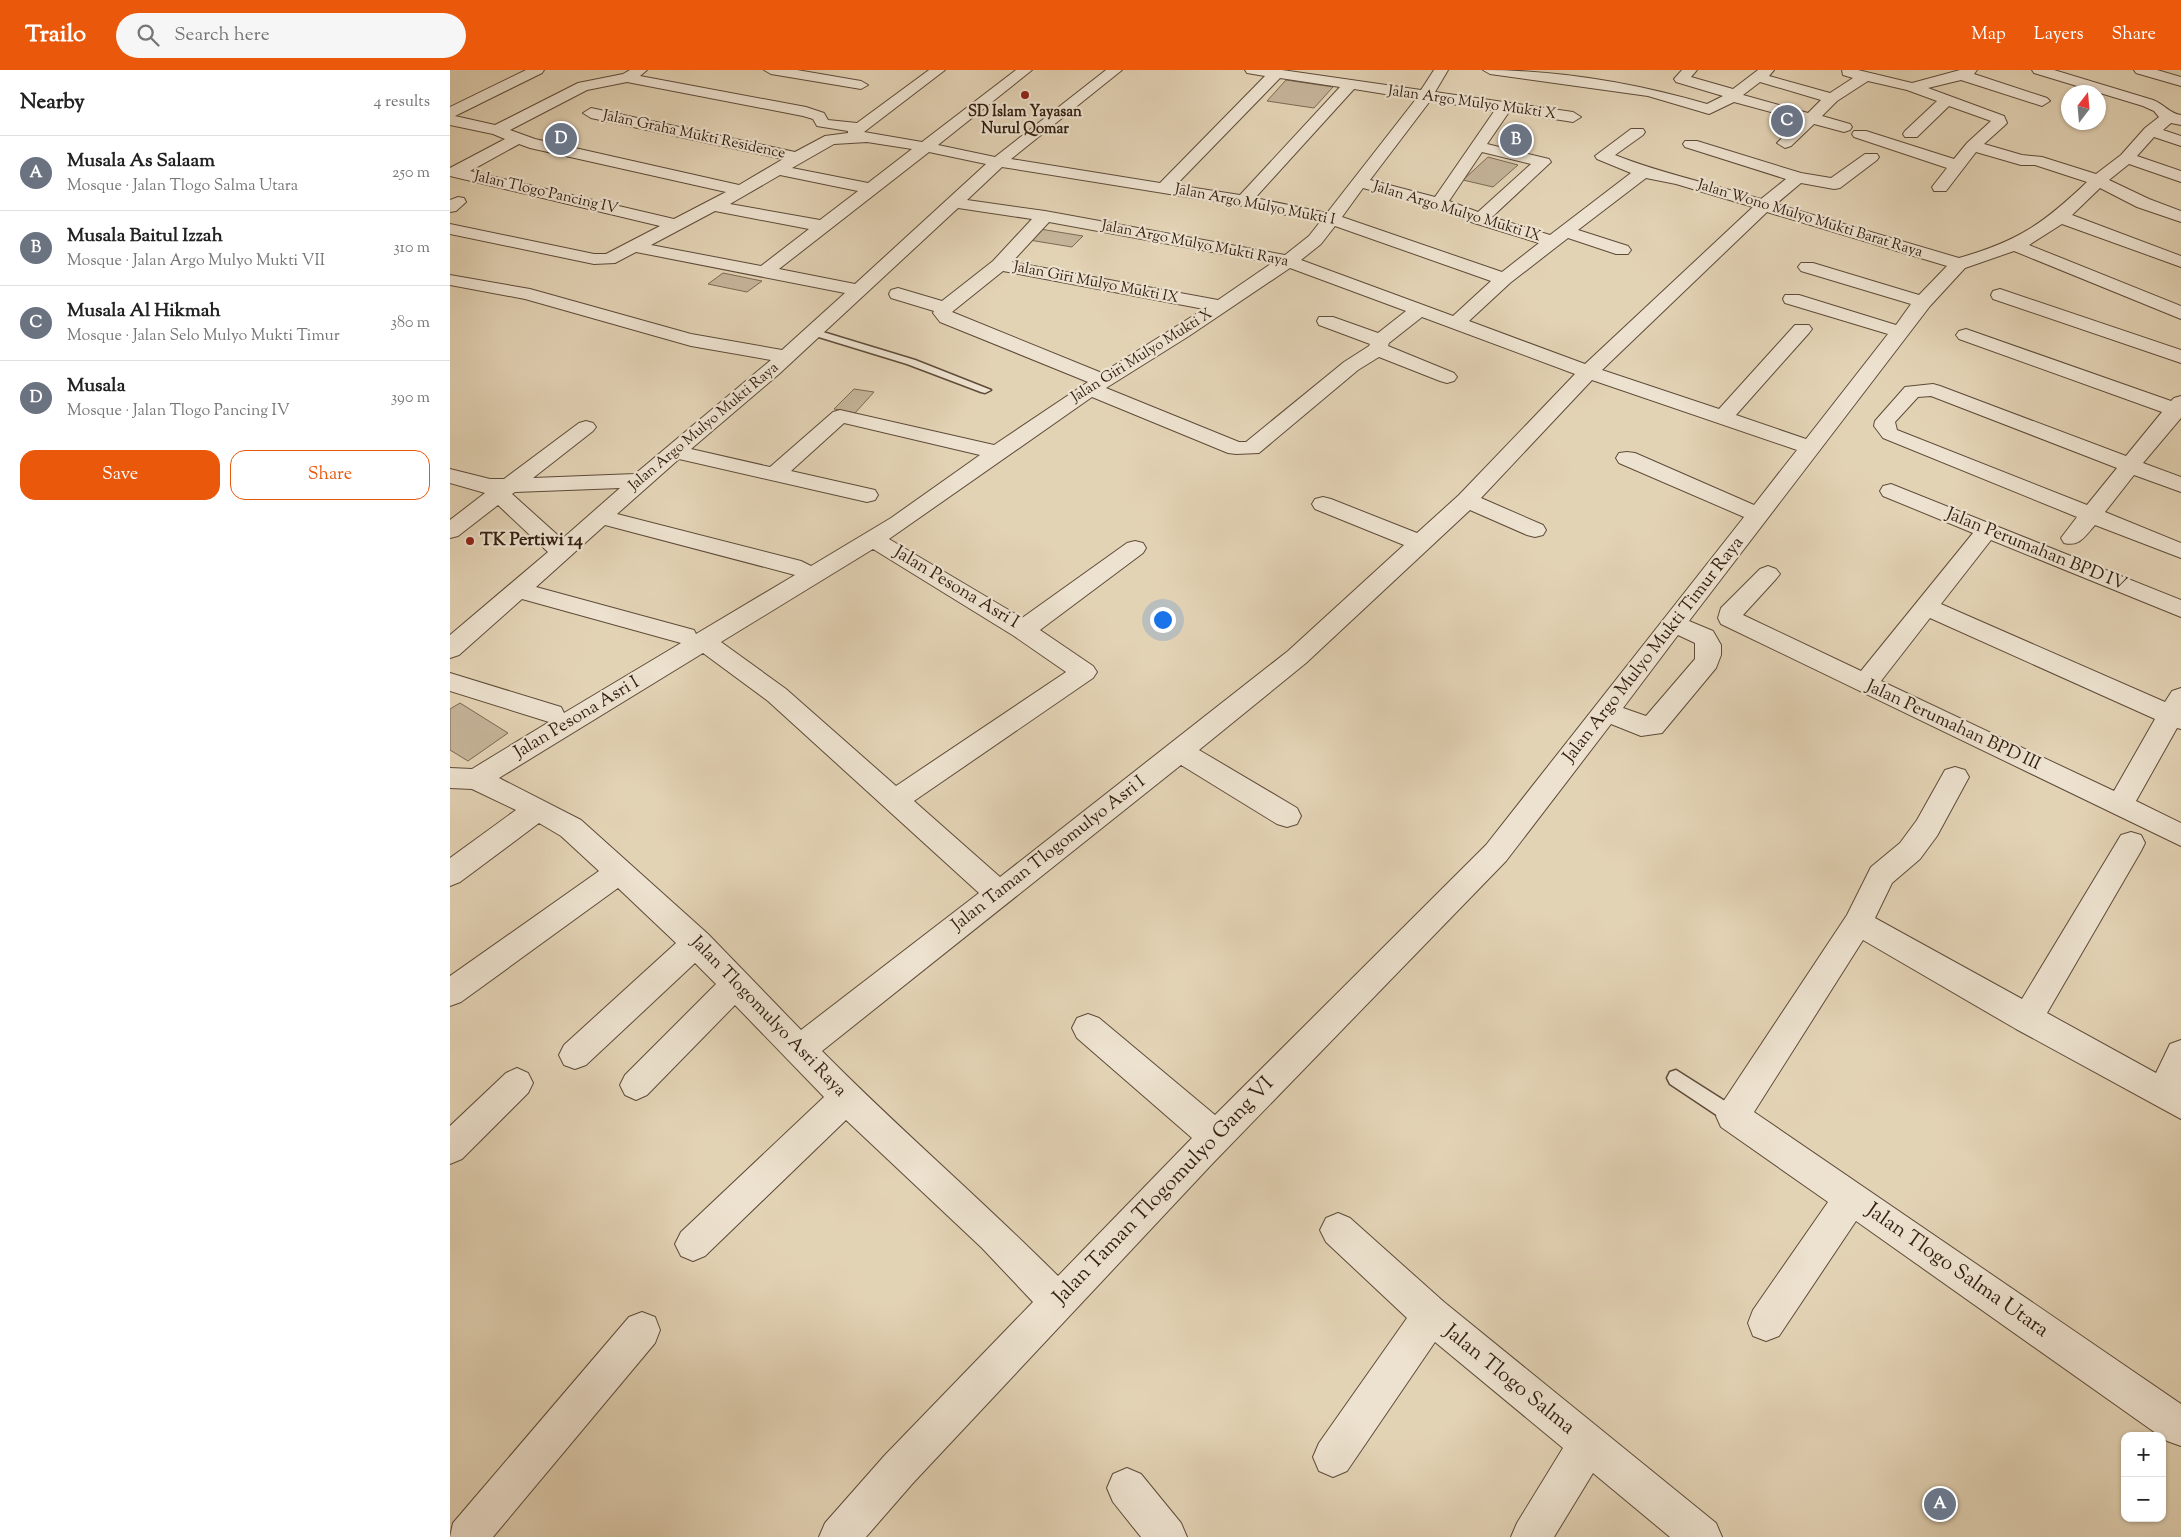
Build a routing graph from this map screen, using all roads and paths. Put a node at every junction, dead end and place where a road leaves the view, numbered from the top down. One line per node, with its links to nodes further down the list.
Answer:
1 (537, 70): 30 (street)
2 (771, 70): 21 (street)
3 (938, 70): 16 (street)
4 (1025, 70): 48 (street)
5 (1115, 70): 52 (street, Jalan Argo Mulyo Mukti Raya)
6 (1252, 70): 17 (street, Jalan Argo Mulyo Mukti X)
7 (1442, 70): 25 (street, Jalan Giri Mulyo Mukti X)
8 (1490, 70): 19 (street)
9 (1592, 70): 19 (street)
10 (1690, 70): 24 (street)
11 (1841, 70): 18 (street)
12 (2039, 70): 34 (street)
13 (2141, 70): 20 (street)
14 (1966, 72): 23 (street); 28 (street)
15 (1762, 73): 24 (street); 26 (street)
16 (634, 74): 37 (street)
17 (1276, 74): 22 (street, Jalan Argo Mulyo Mukti X); 60 (street)
18 (1866, 76): 23 (street); 26 (street)
19 (1577, 82): 24 (street)
20 (2181, 82)
21 (862, 85)
22 (1350, 85): 25 (street, Jalan Argo Mulyo Mukti X); 64 (street)
23 (1912, 87): 27 (street)
24 (1733, 96): 33 (street)
25 (1425, 97): 29 (street, Jalan Argo Mulyo Mukti X); 59 (street, Jalan Giri Mulyo Mukti X)
26 (1832, 98): 33 (street)
27 (1946, 100): 41 (street); 47 (street)
28 (2042, 101)
29 (1504, 108): 32 (street, Jalan Argo Mulyo Mukti X); 46 (street)
30 (450, 113)
31 (591, 113): 49 (street, Jalan Graha Mukti Residence)
32 (1573, 117)
33 (1811, 119): 36 (street); 44 (street)
34 (2174, 119): 38 (street)
35 (450, 120): 37 (street)
36 (1844, 127)
37 (497, 130): 42 (street)
38 (2151, 131): 43 (street); 51 (street)
39 (1637, 132): 55 (street, Jalan Wono Mulyo Mukti Barat Raya)
40 (1860, 134): 53 (street)
41 (1911, 134)
42 (519, 138): 63 (street); 74 (street, Jalan Tlogo Pancing IV)
43 (2181, 141)
44 (1785, 143)
45 (1691, 144): 56 (street)
46 (1477, 146): 66 (street); 73 (street)
47 (1973, 146): 53 (street); 58 (street)
48 (926, 147): 49 (street, Jalan Graha Mukti Residence); 52 (street, Jalan Graha Mukti Residence); 62 (street)
49 (796, 157): 54 (street, Jalan Graha Mukti Residence)
50 (1871, 157): 56 (street)
51 (2127, 158): 57 (street); 58 (street)
52 (998, 162): 60 (street, Jalan Argo Mulyo Mukti I); 65 (street, Jalan Argo Mulyo Mukti Raya)
53 (1958, 166): 61 (street)
54 (779, 170): 62 (street, Jalan Graha Mukti Residence); 63 (street, Jalan Graha Mukti Residence)
55 (1643, 172): 68 (street, Jalan Wono Mulyo Mukti Barat Raya); 77 (street)
56 (1798, 177): 68 (street)
57 (2181, 177)
58 (2098, 181): 70 (street); 71 (street)
59 (1359, 182): 66 (street, Jalan Argo Mulyo Mukti IX); 72 (street, Jalan Giri Mulyo Mukti X)
60 (1165, 187): 64 (street, Jalan Argo Mulyo Mukti I)
61 (1940, 187)
62 (872, 189): 75 (street)
63 (742, 191): 67 (street, Jalan Graha Mukti Residence)
64 (1244, 201): 72 (street, Jalan Argo Mulyo Mukti I)
65 (956, 203): 69 (street, Jalan Argo Mulyo Mukti Raya); 89 (street, Jalan Argo Mulyo Mukti Raya)
66 (1439, 203): 73 (street, Jalan Argo Mulyo Mukti IX)
67 (714, 206): 74 (street, Jalan Graha Mukti Residence); 75 (street)
68 (1764, 207): 84 (street, Jalan Wono Mulyo Mukti Barat Raya); 107 (street, Jalan Taman Tlogomulyo Asri I)
69 (1045, 216): 81 (street, Jalan Argo Mulyo Mukti Raya); 83 (street, Jalan Giri Mulyo Mukti IX)
70 (2060, 217): 78 (street); 82 (street)
71 (2181, 217)
72 (1332, 219): 81 (street, Jalan Giri Mulyo Mukti X); 88 (street, Jalan Argo Mulyo Mukti I)
73 (1480, 219): 77 (street, Jalan Argo Mulyo Mukti IX)
74 (678, 225): 79 (street, Jalan Graha Mukti Residence)
75 (823, 226): 86 (street)
76 (450, 229): 79 (street, Jalan Graha Mukti Residence)
77 (1560, 237): 80 (street, Jalan Argo Mulyo Mukti IX); 88 (street)
78 (2015, 245): 84 (street); 97 (street)
79 (636, 247): 86 (street)
80 (1622, 250)
81 (1288, 261): 94 (street, Jalan Giri Mulyo Mukti X); 96 (street, Jalan Argo Mulyo Mukti Raya)
82 (2181, 262)
83 (999, 264): 94 (street, Jalan Giri Mulyo Mukti IX); 95 (street, Jalan Giri Mulyo Mukti IX)
84 (1959, 264): 93 (street, Jalan Argo Mulyo Mukti Timur Raya)
85 (1807, 267): 93 (street)
86 (764, 272): 89 (street)
87 (450, 280): 106 (street)
88 (1504, 280): 99 (street)
89 (859, 290): 101 (street, Jalan Argo Mulyo Mukti Raya)
90 (898, 294): 95 (street)
91 (2000, 295): 105 (street)
92 (1792, 298): 102 (street)
93 (1923, 302): 102 (street, Jalan Argo Mulyo Mukti Timur Raya)
94 (1221, 306): 109 (street, Jalan Giri Mulyo Mukti X)
95 (945, 308): 109 (street)
96 (1418, 311): 99 (street, Jalan Argo Mulyo Mukti Raya); 104 (street)
97 (2181, 313)
98 (1326, 321): 104 (street)
99 (1455, 324): 107 (street)
100 (1802, 329): 112 (street)
101 (813, 332): 106 (street, Jalan Argo Mulyo Mukti Raya); 110 (lane)
102 (1900, 332): 114 (street, Jalan Argo Mulyo Mukti Timur Raya)
103 (1966, 335): 111 (street)
104 (1379, 345): 108 (street); 109 (street)
105 (2181, 357)
106 (786, 358): 115 (street, Jalan Argo Mulyo Mukti Raya)
107 (1588, 372): 112 (street); 126 (street, Jalan Taman Tlogomulyo Asri I)
108 (1447, 377)
109 (1097, 385): 116 (street, Jalan Giri Mulyo Mukti X)
110 (985, 390)
111 (2179, 408): 118 (street)
112 (1723, 417): 114 (street)
113 (586, 427): 123 (street)
114 (1810, 447): 129 (street, Jalan Argo Mulyo Mukti Timur Raya)
115 (676, 452): 119 (street); 121 (street, Jalan Argo Mulyo Mukti Raya)
116 (996, 452): 119 (street); 135 (street, Jalan Pesona Asri I)
117 (1627, 458): 129 (street)
118 (2130, 465): 122 (street); 128 (street); 128 (street)
119 (774, 475): 125 (street)
120 (450, 476): 123 (street)
121 (641, 480): 123 (street); 130 (street, Jalan Argo Mulyo Mukti Raya)
122 (2181, 485)
123 (499, 489): 133 (street); 139 (street)
124 (1891, 491): 132 (street, Jalan Perumahan BPD IV)
125 (867, 496)
126 (1467, 500): 131 (street); 136 (street, Jalan Taman Tlogomulyo Asri I)
127 (1323, 504): 136 (street)
128 (2091, 514): 134 (street); 138 (street)
129 (1759, 515): 145 (street, Jalan Argo Mulyo Mukti Timur Raya)
130 (600, 516): 139 (street, Jalan Argo Mulyo Mukti Raya); 140 (street)
131 (1535, 530)
132 (1987, 530): 143 (street); 144 (street, Jalan Perumahan BPD IV)
133 (450, 531)
134 (2072, 538)
135 (873, 539): 146 (street, Jalan Pesona Asri I); 147 (street, Jalan Pesona Asri I)
136 (1420, 543): 154 (street, Jalan Taman Tlogomulyo Asri I)
137 (1136, 548): 146 (street, Jalan Pesona Asri I)
138 (2181, 551)
139 (562, 552): 142 (street, Jalan Argo Mulyo Mukti Raya)
140 (801, 569)
141 (1768, 574): 150 (street, Jalan Perumahan BPD III)
142 (517, 590): 147 (street); 148 (street, Jalan Argo Mulyo Mukti Raya)
143 (1926, 607): 150 (street); 151 (street)
144 (2181, 609)
145 (1684, 627): 153 (street, Jalan Argo Mulyo Mukti Timur Raya); 153 (street)
146 (1022, 630): 157 (street)
147 (695, 639): 156 (street, Jalan Pesona Asri I); 157 (street)
148 (450, 649)
149 (450, 682): 152 (street)
150 (1865, 684): 158 (street, Jalan Perumahan BPD III)
151 (2178, 711): 158 (street)
152 (552, 714)
153 (1619, 717): 163 (street, Jalan Argo Mulyo Mukti Timur Raya)
154 (1179, 751): 160 (street); 166 (street, Jalan Taman Tlogomulyo Asri I)
155 (1955, 776): 167 (street)
156 (463, 779): 159 (street, Jalan Tlogomulyo Asri Raya)
157 (894, 801): 166 (street)
158 (2120, 806): 161 (street, Jalan Perumahan BPD III)
159 (538, 810): 164 (street, Jalan Tlogomulyo Asri Raya); 165 (street)
160 (1287, 816)
161 (2181, 835)
162 (2131, 843): 171 (street)
163 (1496, 853): 182 (street, Jalan Taman Tlogomulyo Gang VI)
164 (619, 872): 168 (street, Jalan Tlogomulyo Asri Raya); 170 (street)
165 (450, 874)
166 (1000, 894): 173 (street, Jalan Taman Tlogomulyo Asri I)
167 (1858, 922): 171 (street); 181 (street)
168 (697, 943): 169 (street, Jalan Tlogomulyo Asri Raya); 175 (street)
169 (736, 985): 173 (street, Jalan Tlogomulyo Asri Raya); 178 (street)
170 (450, 993)
171 (2027, 1019): 180 (street)
172 (1088, 1028): 182 (street)
173 (799, 1050): 179 (street, Jalan Tlogomulyo Asri Raya)
174 (2181, 1054): 180 (street)
175 (575, 1055)
176 (1676, 1078): 181 (lane)
177 (517, 1083): 183 (street)
178 (636, 1085)
179 (846, 1098): 186 (street); 187 (street, Jalan Tlogomulyo Asri Raya)
180 (2172, 1099)
181 (1733, 1116): 184 (street, Jalan Tlogo Salma Utara)
182 (1216, 1136): 187 (street, Jalan Taman Tlogomulyo Gang VI)
183 (450, 1148)
184 (1851, 1198): 189 (street); 191 (street, Jalan Tlogo Salma Utara)
185 (1338, 1230): 188 (street, Jalan Tlogo Salma)
186 (693, 1244)
187 (1058, 1301): 196 (street, Jalan Taman Tlogomulyo Gang VI)
188 (1431, 1315): 192 (street, Jalan Tlogo Salma); 193 (street, Jalan Tlogo Salma)
189 (1766, 1323)
190 (642, 1330): 195 (street)
191 (2181, 1427)
192 (1588, 1444): 198 (street, Jalan Tlogo Salma); 199 (street, Jalan Tlogo Salma)
193 (1333, 1457)
194 (1127, 1488): 197 (street)
195 (467, 1537)
196 (839, 1537)
197 (1167, 1537)
198 (1531, 1537)
199 (1702, 1537)

